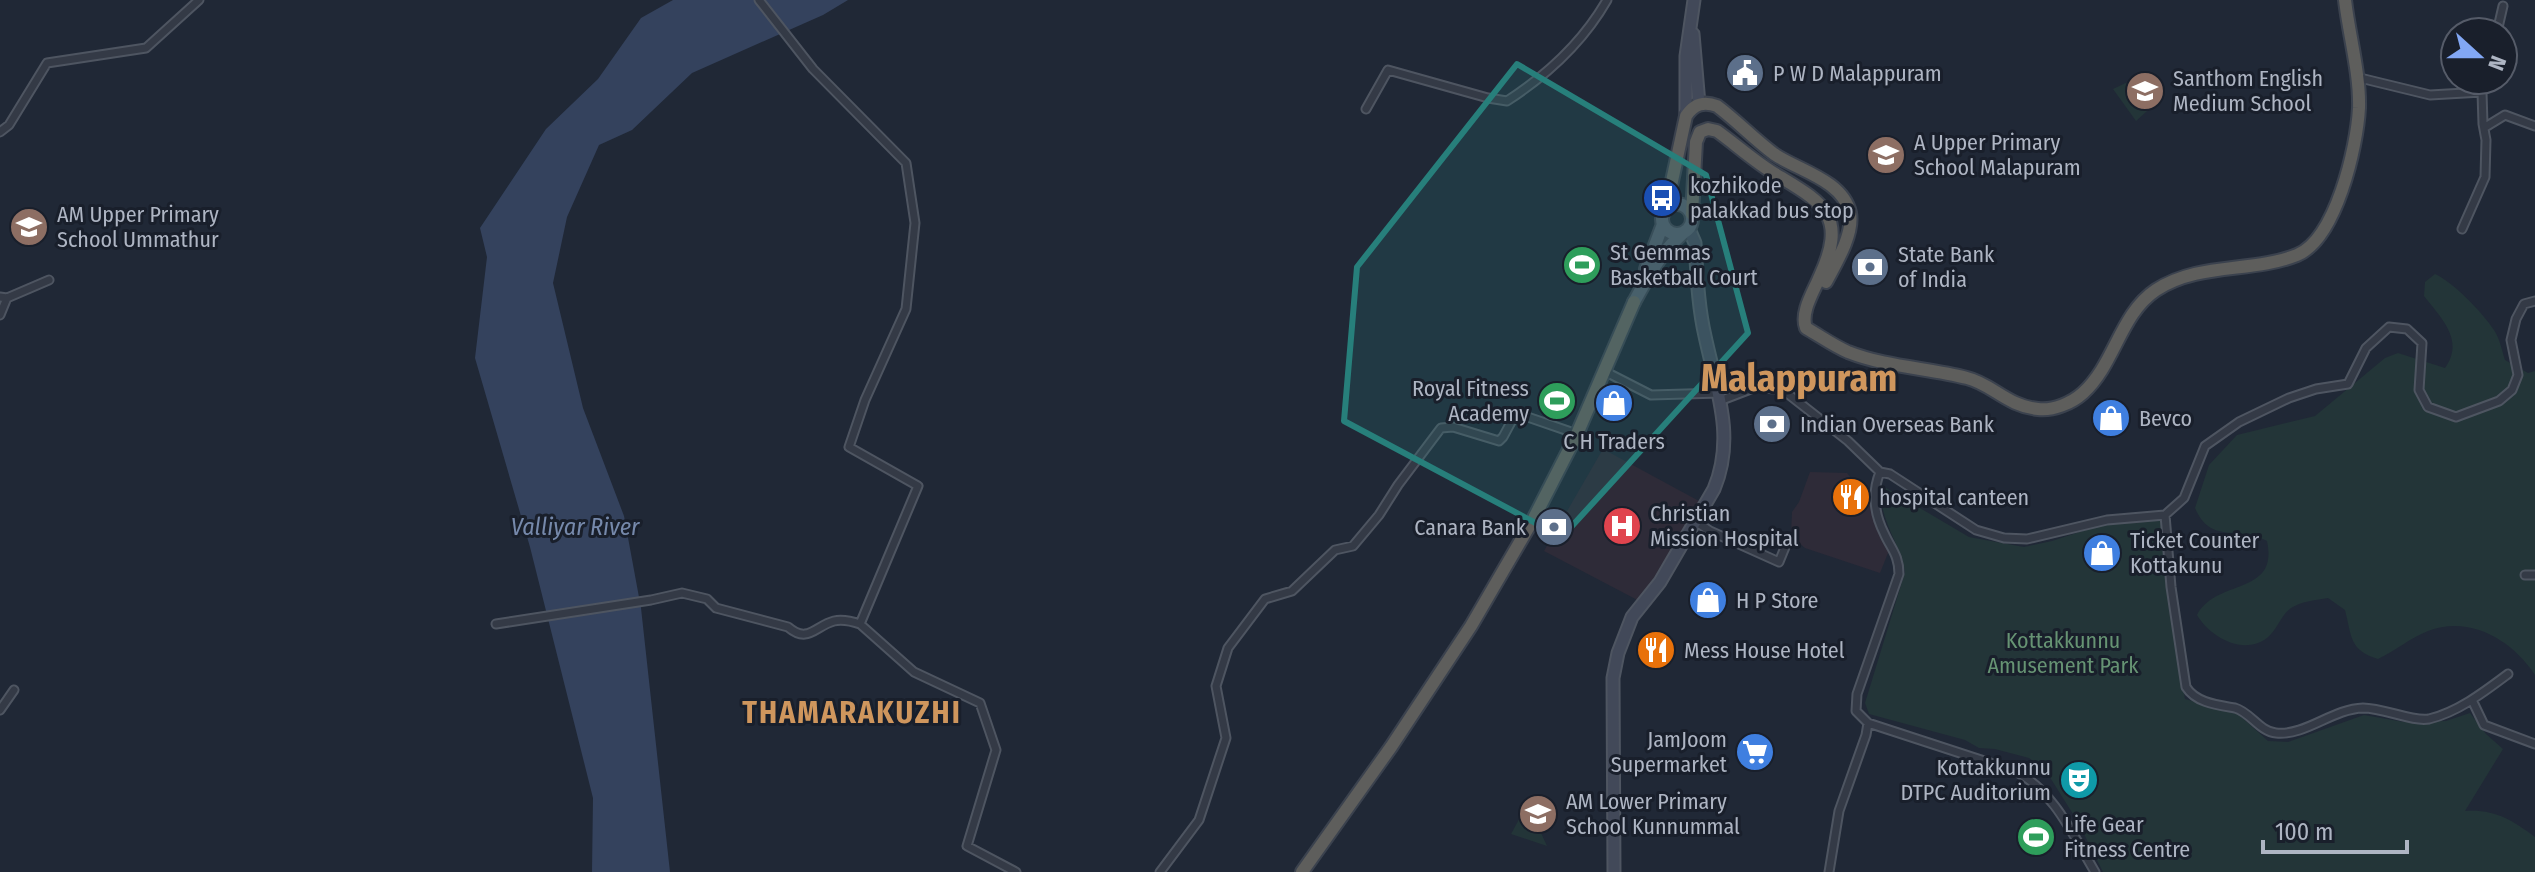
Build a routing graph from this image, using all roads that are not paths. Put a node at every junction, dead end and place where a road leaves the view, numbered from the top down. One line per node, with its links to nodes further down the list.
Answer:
1 (199, 0): 17 (street)
2 (759, 0): 39 (street)
3 (1607, 0): 13 (street)
4 (1694, 0): 8 (main road)
5 (2345, 0): 9 (highway)
6 (2503, 6): 7 (street)
7 (2501, 16)
8 (1691, 22): 12 (main road); 14 (main road)
9 (2356, 77): 10 (street); 28 (highway)
10 (2439, 94)
11 (2482, 96): 15 (street)
12 (1699, 104): 14 (highway); 28 (highway)
13 (1366, 109)
14 (1686, 116): 18 (highway)
15 (2483, 124): 16 (street); 21 (street)
16 (2535, 126)
17 (0, 132)
18 (1666, 209): 19 (main road); 20 (main road)
19 (1692, 214): 22 (main road); 28 (highway)
20 (1663, 224): 22 (main road); 26 (main road)
21 (2462, 229)
22 (1686, 231): 26 (main road); 30 (main road)
23 (49, 280): 24 (street)
24 (4, 298): 27 (street)
25 (2535, 301): 33 (street)
26 (1634, 302): 29 (highway)
27 (0, 315)
28 (1819, 336)
29 (1604, 371): 30 (street); 31 (highway)
30 (1721, 396): 32 (street); 34 (main road)
31 (1577, 434): 47 (street); 48 (highway)
32 (1880, 472): 33 (street); 44 (street)
33 (2165, 515): 42 (street)
34 (1695, 521): 35 (street); 49 (main road)
35 (1788, 540)
36 (2525, 575): 37 (street)
37 (2535, 575)
38 (496, 624): 39 (street)
39 (860, 624): 46 (street)
40 (2508, 674): 42 (street)
41 (14, 690): 43 (street)
42 (2472, 700): 45 (street)
43 (0, 710)
44 (1868, 723): 50 (street); 51 (street)
45 (2535, 744)
46 (1016, 872)
47 (1160, 872)
48 (1302, 872)
49 (1614, 872)
50 (1829, 872)
51 (2095, 872)

